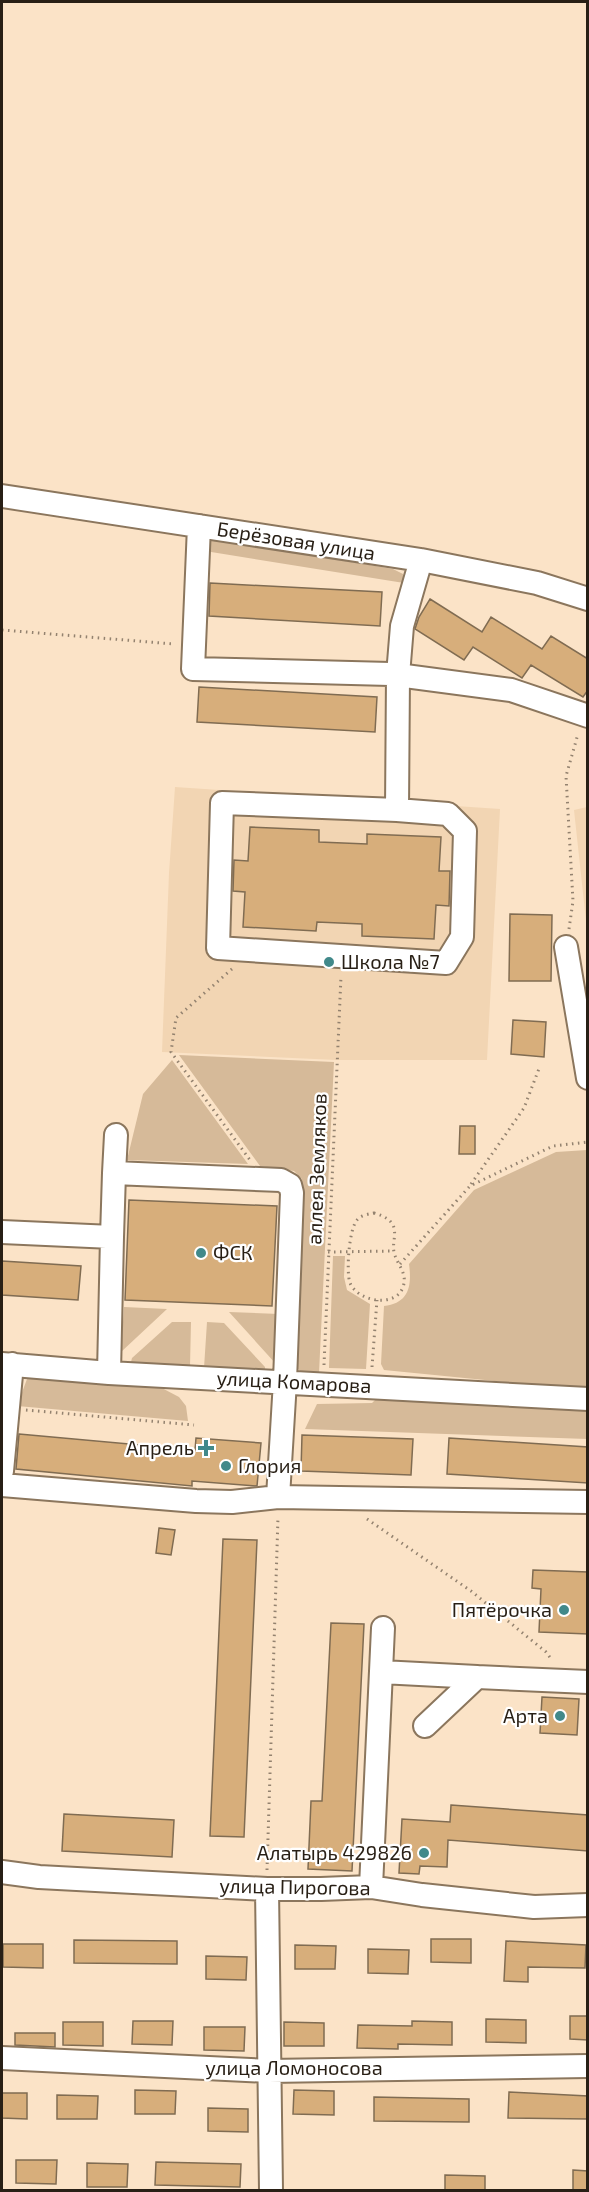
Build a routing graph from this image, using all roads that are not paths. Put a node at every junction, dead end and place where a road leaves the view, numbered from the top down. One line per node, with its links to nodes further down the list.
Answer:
1 (2, 496): 2 (street, Берёзовая улица)
2 (200, 526): 3 (street, Берёзовая улица); 5 (street)
3 (421, 560): 4 (street, Берёзовая улица); 5 (street)
4 (588, 599)
5 (398, 675): 6 (street); 7 (street)
6 (586, 716)
7 (397, 810): 7 (street)
8 (566, 947): 9 (street)
9 (588, 1078)
10 (116, 1135): 11 (street)
11 (114, 1173): 13 (street); 16 (street)
12 (2, 1232): 13 (street)
13 (112, 1237): 15 (street)
14 (7, 1364): 15 (street, улица Комарова); 18 (street)
15 (109, 1373): 16 (street, улица Комарова)
16 (285, 1382): 17 (street, улица Комарова); 20 (street)
17 (588, 1398)
18 (2, 1471)
19 (2, 1485): 20 (street)
20 (278, 1497): 21 (street)
21 (588, 1502)
22 (383, 1628): 23 (street)
23 (381, 1672): 24 (street); 28 (street)
24 (477, 1677): 25 (street); 26 (street)
25 (577, 1682)
26 (425, 1726)
27 (2, 1872): 29 (street, улица Пирогова)
28 (371, 1887): 29 (street, улица Пирогова); 30 (street, улица Пирогова)
29 (267, 1888): 33 (street)
30 (588, 1905)
31 (2, 2058): 33 (street, улица Ломоносова)
32 (588, 2066): 33 (street, улица Ломоносова)
33 (269, 2071): 34 (street)
34 (271, 2190)

